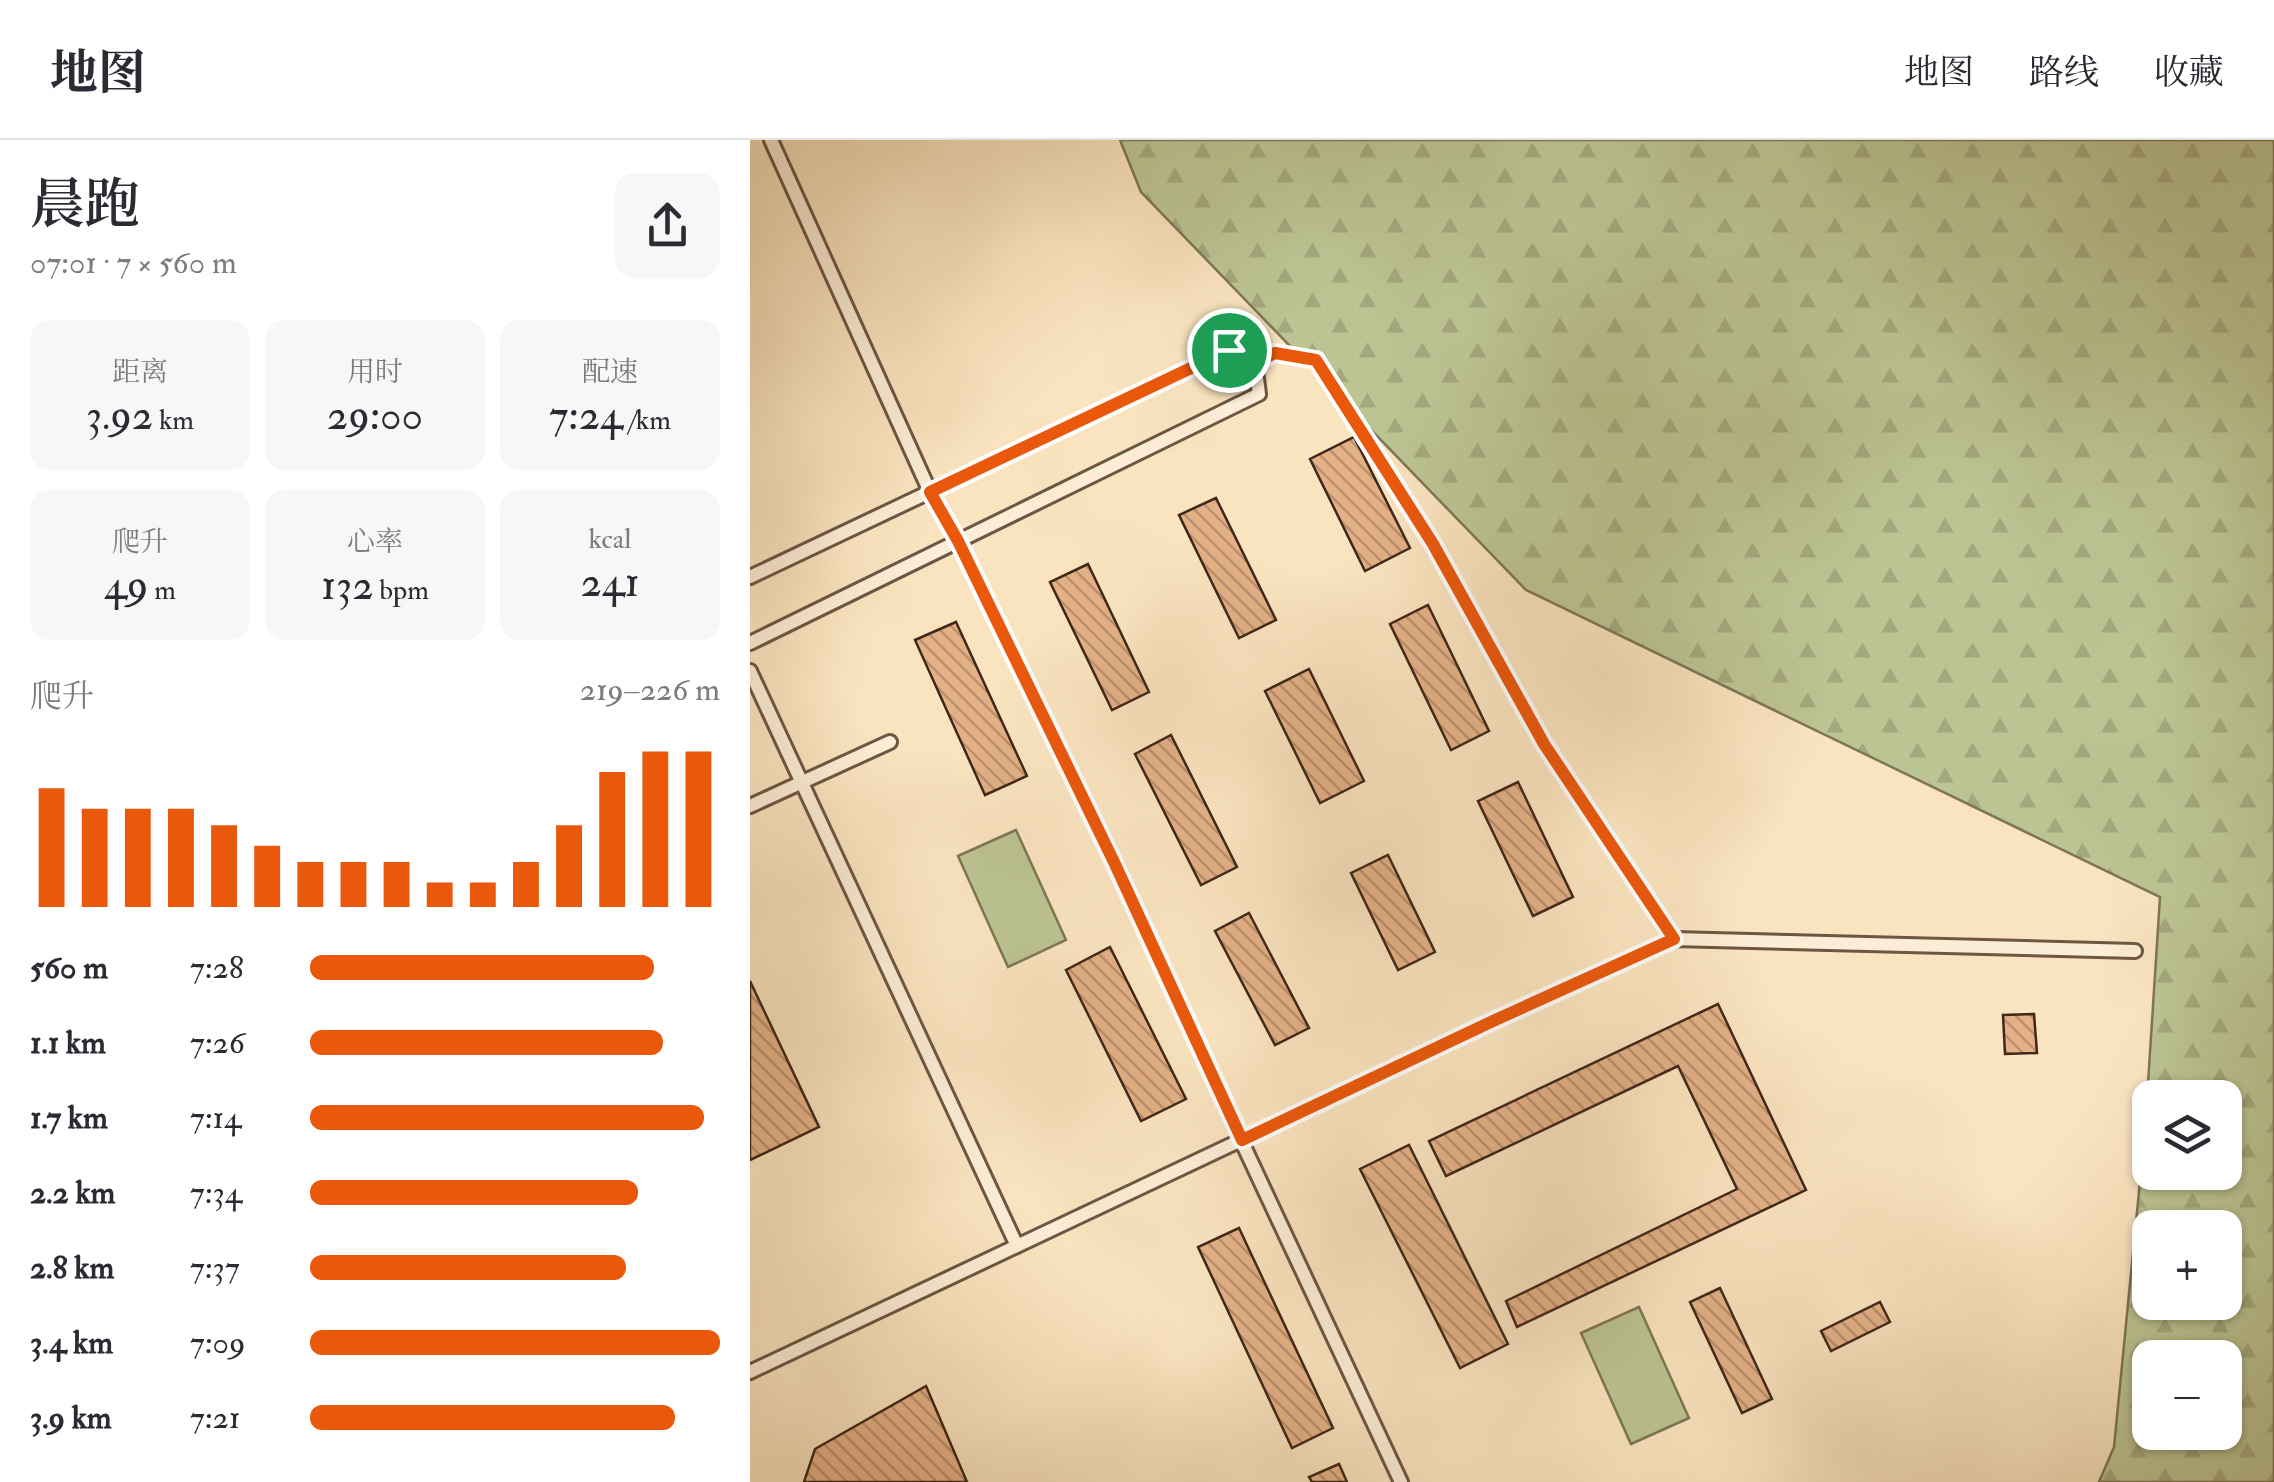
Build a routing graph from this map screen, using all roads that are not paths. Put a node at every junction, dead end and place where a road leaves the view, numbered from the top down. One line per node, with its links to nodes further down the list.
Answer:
1 (770, 140): 3 (lane)
2 (1254, 363): 3 (lane); 4 (lane); 11 (lane)
3 (930, 492): 4 (lane); 5 (lane)
4 (958, 541): 6 (lane); 13 (lane)
5 (750, 577)
6 (750, 643)
7 (750, 670): 9 (lane)
8 (890, 742): 9 (lane)
9 (802, 782): 10 (lane); 14 (lane)
10 (750, 806)
11 (1674, 939): 12 (lane); 13 (lane)
12 (2135, 951)
13 (1242, 1140): 14 (lane); 16 (lane)
14 (1017, 1246): 15 (lane)
15 (750, 1372)
16 (1402, 1482)

